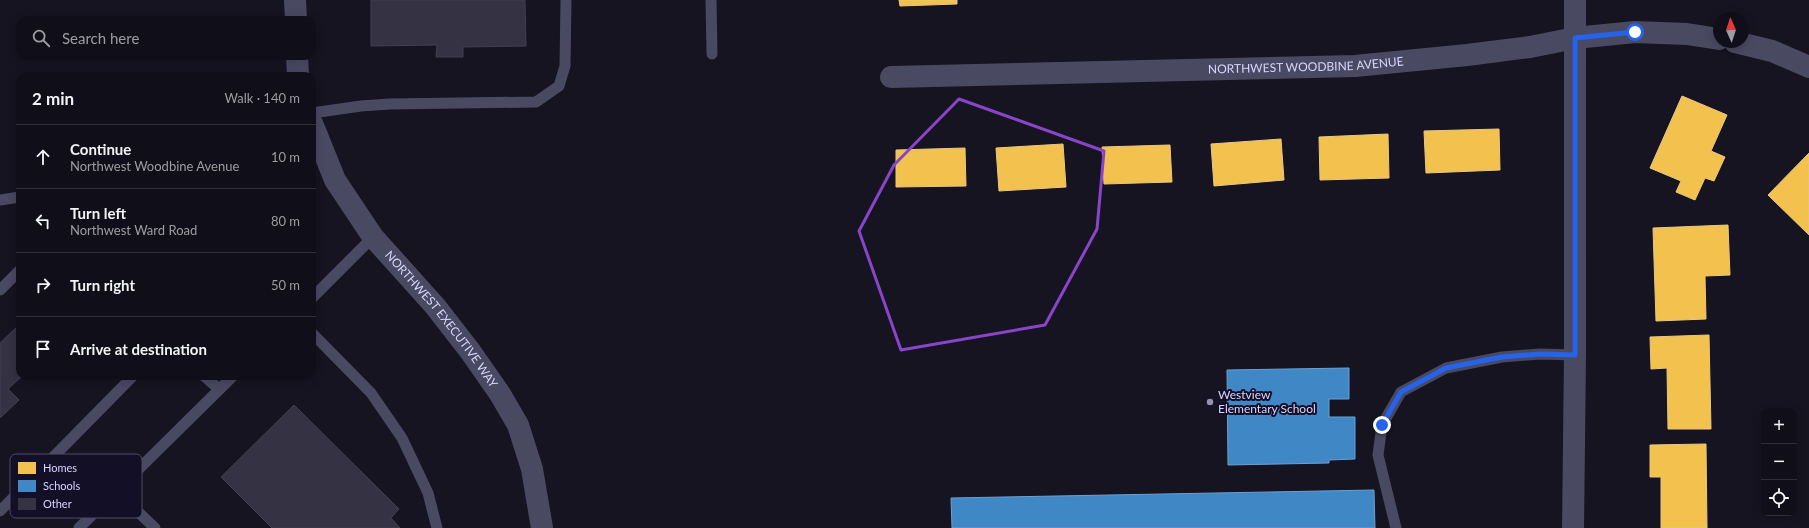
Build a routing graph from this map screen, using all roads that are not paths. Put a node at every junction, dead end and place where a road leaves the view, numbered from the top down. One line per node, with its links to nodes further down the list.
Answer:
1 (295, 0): 5 (street)
2 (566, 0): 14 (lane)
3 (711, 0): 9 (lane)
4 (1575, 0): 6 (street)
5 (296, 16)
6 (1575, 38): 7 (street, NORTHWEST WOODBINE AVENUE); 13 (street, NORTHWEST WOODBINE AVENUE); 23 (street)
7 (1713, 38)
8 (1749, 45): 11 (street)
9 (712, 54)
10 (297, 60): 12 (street)
11 (1809, 67)
12 (298, 72)
13 (891, 77)
14 (316, 112)
15 (316, 132): 18 (street, NORTHWEST EXECUTIVE WAY)
16 (16, 198): 17 (lane)
17 (0, 200)
18 (373, 237): 21 (lane); 37 (street, NORTHWEST EXECUTIVE WAY)
19 (16, 274): 20 (lane)
20 (0, 290)
21 (316, 294)
22 (316, 337): 36 (lane)
23 (1575, 355): 38 (lane); 39 (street)
24 (129, 380): 28 (lane)
25 (209, 380): 27 (lane)
26 (229, 380): 27 (lane)
27 (219, 389): 29 (lane)
28 (56, 454)
29 (142, 465)
30 (10, 501): 31 (lane)
31 (0, 511)
32 (142, 516): 35 (lane)
33 (89, 518): 34 (lane)
34 (79, 528)
35 (155, 528)
36 (437, 528)
37 (542, 528)
38 (1396, 528)
39 (1574, 528)

